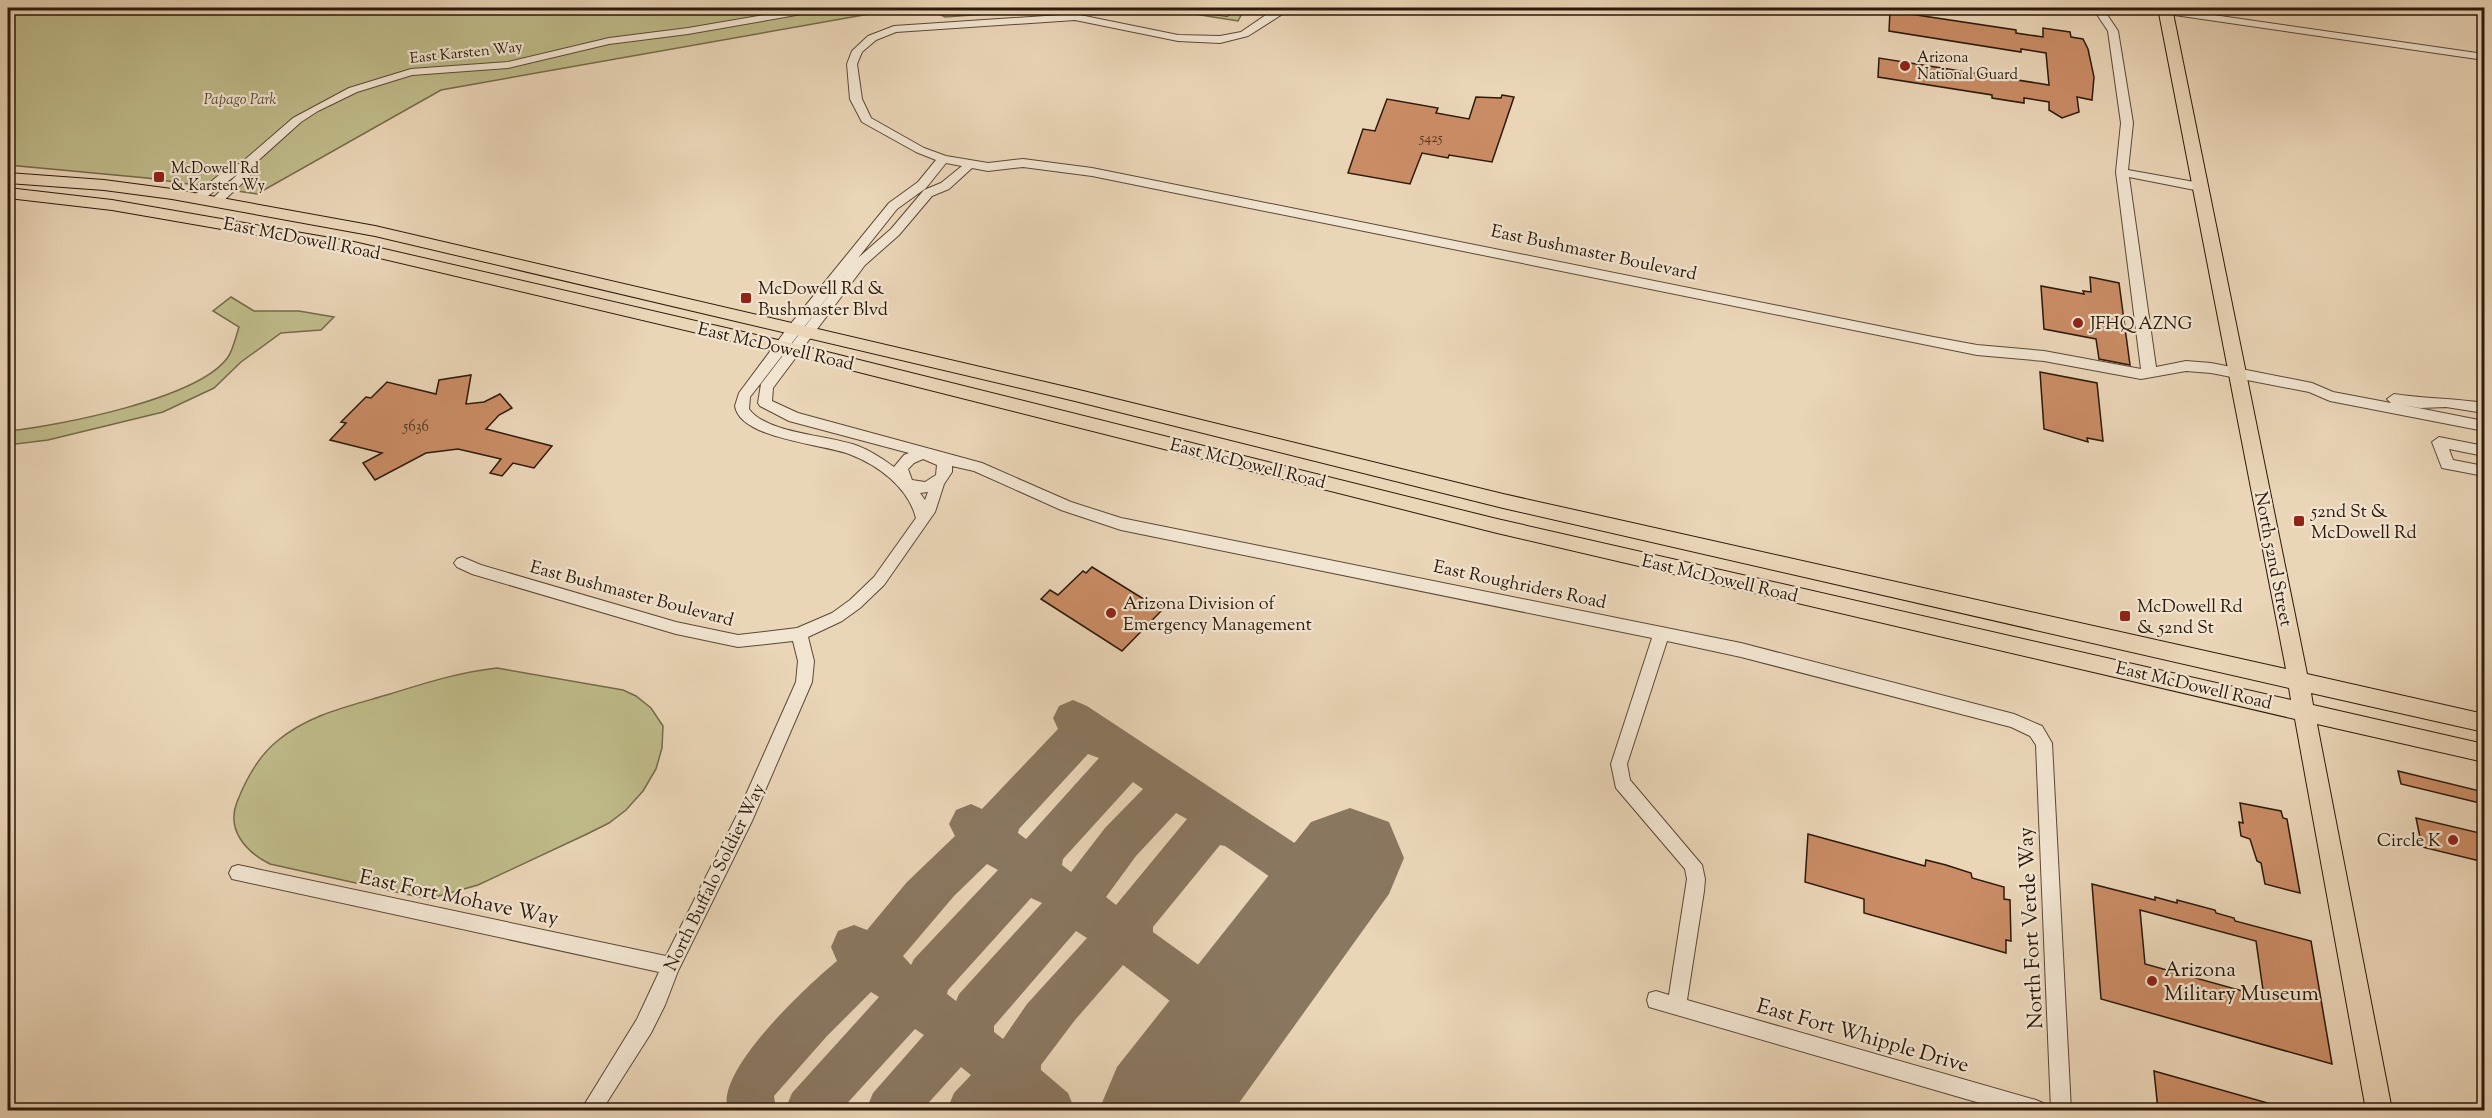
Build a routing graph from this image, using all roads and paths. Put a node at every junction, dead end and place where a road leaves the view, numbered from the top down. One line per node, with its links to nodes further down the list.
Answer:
1 (819, 8): 11 (street, East Karsten Way)
2 (1191, 8): 7 (street)
3 (1287, 8): 9 (street, East Bushmaster Boulevard)
4 (2102, 8): 12 (street)
5 (2147, 8): 6 (street)
6 (2165, 9): 8 (street); 14 (main road, North 52nd Street)
7 (1230, 10)
8 (2484, 57)
9 (943, 159): 10 (street, East Bushmaster Boulevard); 19 (street)
10 (969, 164): 19 (street); 20 (street, East Bushmaster Boulevard)
11 (245, 166): 17 (street, East Karsten Way); 18 (street, East Karsten Way)
12 (2122, 172): 14 (street); 20 (street)
13 (8, 178): 17 (main road, East McDowell Road)
14 (2200, 187): 21 (main road, North 52nd Street)
15 (8, 194): 16 (main road, East McDowell Road)
16 (49, 197): 18 (main road); 19 (main road, East McDowell Road)
17 (197, 198): 18 (main road, East McDowell Road)
18 (216, 201): 19 (main road, East McDowell Road)
19 (794, 339): 26 (street); 30 (street); 35 (main road, East McDowell Road); 36 (main road, East McDowell Road)
20 (2150, 373): 21 (street, East Bushmaster Boulevard)
21 (2237, 373): 22 (street, East Bushmaster Boulevard); 35 (main road, North 52nd Street)
22 (2312, 388): 23 (street); 24 (street)
23 (2484, 408)
24 (2484, 426)
25 (2484, 451): 28 (street)
26 (935, 456): 27 (street, East Roughriders Road); 29 (street); 30 (street)
27 (984, 471): 29 (street, East Roughriders Road); 33 (street, East Roughriders Road)
28 (2484, 471)
29 (939, 481): 30 (street); 31 (street, East Bushmaster Boulevard)
30 (906, 483): 31 (street)
31 (924, 517): 34 (street, East Bushmaster Boulevard)
32 (462, 563): 34 (street, East Bushmaster Boulevard)
33 (1662, 633): 38 (street, East Roughriders Road); 43 (street)
34 (799, 634): 41 (street, North Buffalo Soldier Way)
35 (2298, 680): 36 (main road, North 52nd Street); 37 (main road, East McDowell Road)
36 (2303, 710): 39 (main road, East McDowell Road); 47 (main road, North 52nd Street)
37 (2484, 723)
38 (2044, 742): 46 (street, North Fort Verde Way)
39 (2484, 753)
40 (238, 873): 41 (street, East Fort Mohave Way)
41 (671, 966): 44 (street, North Buffalo Soldier Way)
42 (1656, 1000): 43 (street, East Fort Whipple Drive)
43 (1677, 1006): 45 (street, East Fort Whipple Drive)
44 (591, 1110)
45 (2036, 1110)
46 (2061, 1110)
47 (2379, 1110)

